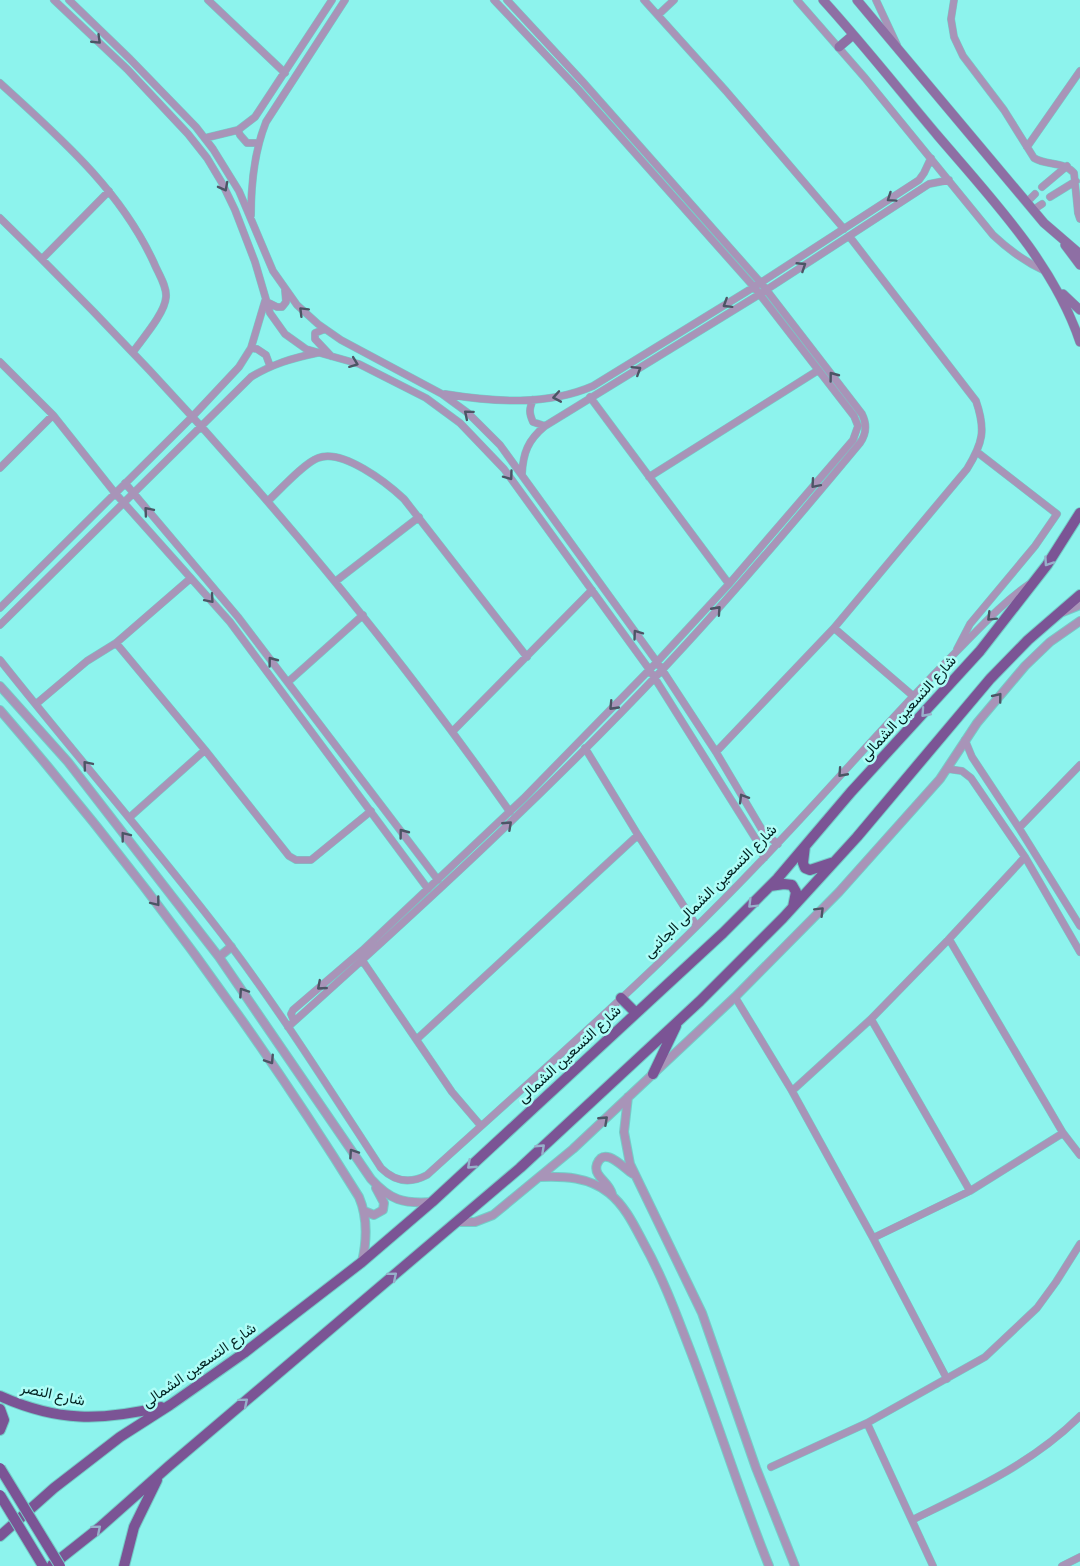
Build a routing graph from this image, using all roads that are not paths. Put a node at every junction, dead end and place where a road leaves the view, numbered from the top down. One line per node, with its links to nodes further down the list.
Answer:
1 (54, 0): 54 (street, one-way to 54)
2 (69, 0): 25 (street)
3 (208, 0): 20 (street)
4 (332, 0): 20 (street)
5 (345, 0): 26 (street)
6 (494, 0): 23 (street)
7 (507, 0): 21 (street)
8 (644, 0): 15 (street)
9 (675, 0): 15 (street)
10 (796, 0): 17 (street)
11 (823, 0): 16 (main road)
12 (857, 0): 18 (main road)
13 (876, 0): 18 (street)
14 (954, 0): 27 (street)
15 (658, 15): 42 (street)
16 (853, 35): 17 (main road); 48 (main road)
17 (839, 47): 28 (street)
18 (901, 52): 36 (main road)
19 (1080, 71): 27 (street)
20 (285, 73): 24 (street)
21 (584, 82): 23 (street); 49 (street)
22 (0, 83): 33 (street)
23 (577, 88): 49 (street)
24 (238, 130): 25 (street); 26 (street)
25 (205, 138): 41 (street)
26 (258, 144): 41 (street)
27 (1027, 147): 29 (street)
28 (931, 158): 30 (street); 42 (street, one-way to 42)
29 (1067, 166): 31 (street); 32 (street)
30 (949, 180): 43 (street); 48 (street)
31 (1076, 181): 35 (street); 40 (street)
32 (1042, 187)
33 (109, 190): 46 (street); 59 (street)
34 (1035, 194): 36 (street)
35 (1050, 197)
36 (1027, 202): 38 (main road)
37 (1042, 204): 38 (street)
38 (1033, 210): 44 (main road)
39 (0, 218): 46 (street)
40 (1080, 219)
41 (251, 220): 51 (street)
42 (844, 229): 49 (street)
43 (849, 236): 52 (street, one-way to 43); 72 (street)
44 (1063, 240): 45 (main road); 47 (main road)
45 (1080, 254)
46 (42, 259): 59 (street)
47 (1080, 265)
48 (1047, 272): 50 (main road)
49 (758, 285): 52 (street); 53 (street); 67 (street, one-way to 67)
50 (1056, 286): 55 (main road); 57 (main road)
51 (285, 289): 54 (street); 56 (street, one-way to 51)
52 (767, 290): 53 (street); 102 (street, one-way to 52)
53 (760, 294): 64 (street); 66 (street, one-way to 53)
54 (265, 301): 58 (street); 60 (street)
55 (1080, 310)
56 (325, 329): 61 (street); 65 (street)
57 (1080, 342)
58 (251, 348): 63 (street); 69 (street)
59 (133, 352): 69 (street)
60 (318, 353): 61 (street); 63 (street)
61 (331, 356): 87 (street, one-way to 87)
62 (0, 362): 68 (street)
63 (270, 366): 70 (street)
64 (818, 371): 75 (street); 86 (street, one-way to 86)
65 (442, 394): 67 (street); 74 (street, one-way to 65)
66 (590, 397): 71 (street); 75 (street)
67 (533, 400): 71 (street)
68 (53, 415): 73 (street); 77 (street)
69 (193, 416): 70 (street); 76 (street)
70 (202, 426): 78 (street); 79 (street)
71 (545, 426): 74 (street)
72 (977, 452): 95 (street); 97 (street)
73 (0, 468)
74 (522, 474): 100 (street, one-way to 74)
75 (649, 477): 86 (street)
76 (125, 483): 77 (street); 78 (street)
77 (115, 493): 80 (street); 90 (street)
78 (133, 493): 80 (street); 104 (street, one-way to 78)
79 (268, 501): 82 (street); 85 (street)
80 (124, 502): 83 (street); 94 (street)
81 (1080, 513): 84 (main road, شارع التسعين الشمالى, one-way to 84)
82 (419, 517): 85 (street); 98 (street)
83 (191, 578): 96 (street); 120 (street, one-way to 120)
84 (1036, 580): 97 (street, شارع التسعين الشمالى الجانبى, one-way to 97); 126 (main road, شارع التسعين الشمالى, one-way to 126)
85 (336, 581): 92 (street)
86 (729, 584): 100 (street)
87 (592, 590): 98 (street); 101 (street)
88 (1080, 594): 91 (main road)
89 (1080, 605): 91 (street)
90 (0, 608)
91 (1057, 614): 130 (main road)
92 (363, 615): 104 (street); 109 (street)
93 (1080, 621): 110 (street, one-way to 93)
94 (0, 625)
95 (834, 628): 106 (street); 114 (street)
96 (116, 643): 107 (street); 113 (street)
97 (956, 651): 106 (street, شارع التسعين الشمالى الجانبى)
98 (527, 657): 109 (street)
99 (0, 660): 107 (street)
100 (657, 662): 101 (street); 102 (street)
101 (650, 669): 103 (street); 121 (street, one-way to 121)
102 (662, 670): 103 (street); 114 (street)
103 (655, 678): 112 (street); 129 (street)
104 (288, 682): 131 (street, one-way to 104)
105 (0, 686): 111 (street)
106 (912, 695): 125 (street, شارع التسعين الشمالى الجانبى, one-way to 125)
107 (36, 704): 122 (street, one-way to 107)
108 (0, 710): 115 (street)
109 (453, 731): 121 (street)
110 (964, 740): 118 (street); 123 (street)
111 (49, 741): 115 (street); 116 (street)
112 (585, 748): 124 (street); 127 (street, one-way to 112)
113 (205, 750): 120 (street); 122 (street)
114 (716, 752): 125 (street, one-way to 114)
115 (36, 753): 119 (street)
116 (68, 762): 119 (street); 140 (street, one-way to 116)
117 (1080, 765): 123 (street)
118 (948, 769): 128 (street); 142 (street, one-way to 118)
119 (53, 774): 162 (street, one-way to 162)
120 (371, 811): 133 (street)
121 (510, 812): 127 (street)
122 (130, 817): 138 (street)
123 (1019, 828): 136 (street)
124 (638, 835): 135 (street); 149 (street)
125 (778, 844): 129 (street, شارع التسعين الشمالى الجانبى)
126 (806, 845): 130 (main road); 132 (main road, شارع التسعين الشمالى)
127 (477, 849): 131 (street); 141 (street)
128 (1025, 857): 137 (street); 139 (street)
129 (764, 858): 135 (street, شارع التسعين الشمالى الجانبى)
130 (834, 862): 134 (main road)
131 (438, 880): 133 (street)
132 (770, 886): 134 (main road); 144 (main road, شارع التسعين الشمالى, one-way to 144)
133 (429, 889): 147 (street, one-way to 147)
134 (793, 907): 146 (main road)
135 (696, 925): 143 (street, شارع التسعين الشمالى الجانبى)
136 (1080, 926)
137 (949, 939): 145 (street); 154 (street)
138 (231, 947): 140 (street); 148 (street)
139 (1080, 952)
140 (219, 957): 158 (street, one-way to 140)
141 (362, 960): 147 (street); 149 (street)
142 (735, 997): 150 (street); 151 (street)
143 (621, 999): 144 (main road); 153 (street, شارع التسعين الشمالى الجانبى)
144 (636, 1013): 161 (main road, شارع التسعين الشمالى, one-way to 161)
145 (871, 1018): 151 (street); 159 (street)
146 (679, 1020): 150 (main road); 163 (main road, one-way to 146)
147 (294, 1021): 148 (street)
148 (288, 1027): 153 (street, شارع التسعين الشمالى الجانبى)
149 (417, 1039): 153 (street)
150 (653, 1074): 152 (street)
151 (792, 1091): 164 (street)
152 (628, 1097): 156 (street); 157 (street, one-way to 152)
153 (481, 1126)
154 (1063, 1133): 155 (street); 159 (street)
155 (1080, 1155)
156 (634, 1174): 160 (street); 186 (street)
157 (539, 1177): 160 (street); 163 (street)
158 (371, 1179): 161 (street); 162 (street)
159 (970, 1191): 164 (street)
160 (612, 1195): 185 (street)
161 (432, 1202): 166 (main road, شارع التسعين الشمالى)
162 (364, 1211): 166 (street)
163 (456, 1222): 176 (main road, one-way to 163)
164 (873, 1238): 167 (street)
165 (1080, 1244): 167 (street)
166 (362, 1262): 169 (main road, شارع التسعين الشمالى)
167 (947, 1379): 172 (street)
168 (0, 1396): 169 (main road, شارع النصر)
169 (170, 1405): 179 (main road, شارع التسعين الشمالى)
170 (0, 1409): 173 (main road)
171 (1080, 1416): 178 (street)
172 (867, 1423): 174 (street); 178 (street)
173 (0, 1430)
174 (771, 1467)
175 (0, 1468): 183 (main road, bridge)
176 (162, 1472): 182 (main road, one-way to 176); 184 (main road)
177 (0, 1495): 181 (main road, bridge)
178 (912, 1520): 187 (street)
179 (0, 1536)
180 (1080, 1557): 188 (street)
181 (43, 1566)
182 (51, 1566)
183 (60, 1566)
184 (124, 1566)
185 (770, 1566)
186 (795, 1566)
187 (933, 1566)
188 (1062, 1566)

